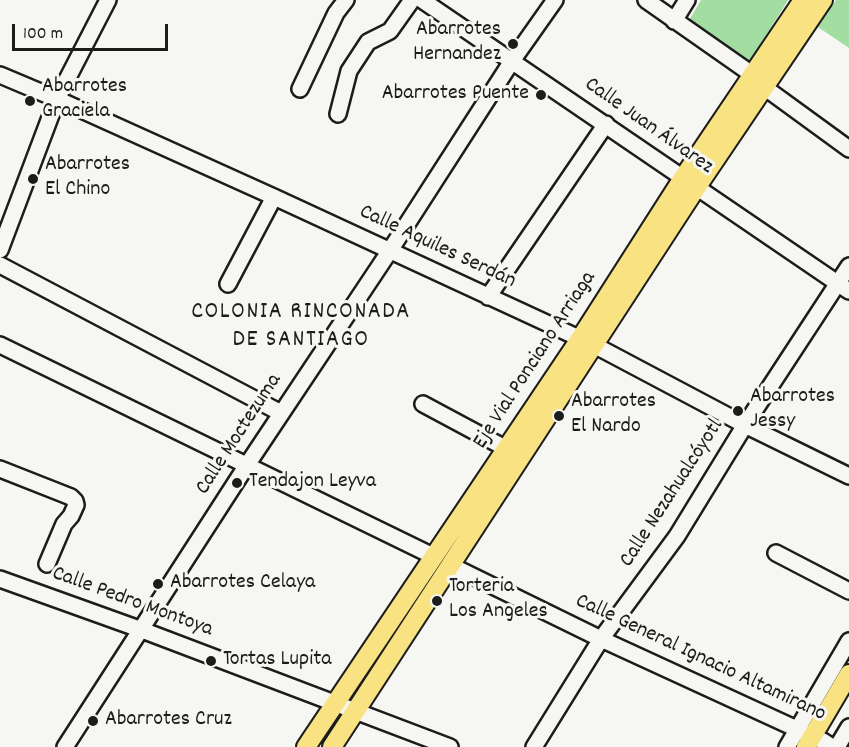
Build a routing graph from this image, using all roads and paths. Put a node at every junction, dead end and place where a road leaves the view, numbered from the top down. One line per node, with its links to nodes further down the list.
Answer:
1 (108, 0): 15 (street)
2 (346, 0): 14 (street)
3 (412, 0): 16 (street)
4 (422, 0): 11 (street, Calle Juan Álvarez)
5 (555, 0): 11 (street, Calle Moctezuma)
6 (646, 0): 10 (street)
7 (687, 0): 10 (street)
8 (803, 0): 13 (main road, Eje Vial Ponciano Arriaga)
9 (823, 0): 13 (main road, Eje Vial Ponciano Arriaga)
10 (674, 21): 13 (street)
11 (512, 61): 17 (street, Calle Juan Álvarez); 22 (street, Calle Moctezuma)
12 (0, 75): 15 (street, Calle Aquiles Serdán)
13 (758, 81): 18 (street); 19 (main road, Eje Vial Ponciano Arriaga)
14 (300, 89)
15 (57, 99): 20 (street, Calle Aquiles Serdán); 21 (street)
16 (338, 114)
17 (606, 124): 19 (street, Calle Juan Álvarez); 27 (street)
18 (849, 149)
19 (690, 183): 26 (street, Calle Juan Álvarez); 28 (main road, Eje Vial Ponciano Arriaga)
20 (274, 197): 22 (street, Calle Aquiles Serdán); 25 (street)
21 (0, 250)
22 (389, 252): 27 (street, Calle Aquiles Serdán); 31 (street, Calle Moctezuma)
23 (0, 265): 31 (street)
24 (849, 266): 26 (street, Calle Nezahualcóyotl)
25 (228, 284)
26 (843, 288): 32 (street, Calle Nezahualcóyotl)
27 (488, 297): 28 (street, Calle Aquiles Serdán)
28 (587, 342): 32 (street, Calle Aquiles Serdán); 33 (main road, Eje Vial Ponciano Arriaga); 38 (main road, Eje Vial Ponciano Arriaga)
29 (0, 345): 34 (street, Calle General Ignacio Altamirano)
30 (423, 404): 33 (street)
31 (281, 414): 34 (street, Calle Moctezuma)
32 (745, 425): 36 (street, Calle Aquiles Serdán); 43 (street, Calle Nezahualcóyotl)
33 (507, 449): 38 (main road, Eje Vial Ponciano Arriaga)
34 (247, 465): 38 (street, Calle General Ignacio Altamirano); 42 (street, Calle Moctezuma)
35 (0, 469): 39 (street)
36 (849, 476)
37 (776, 553): 41 (street)
38 (443, 561): 43 (street, Calle General Ignacio Altamirano); 47 (main road, Eje Vial Ponciano Arriaga); 48 (main road, Eje Vial Ponciano Arriaga)
39 (47, 564)
40 (0, 579): 42 (street, Calle Pedro Montoya)
41 (849, 591)
42 (142, 630): 47 (street, Calle Pedro Montoya); 51 (street, Calle Moctezuma)
43 (601, 639): 50 (street, Calle General Ignacio Altamirano); 55 (street, Calle Nezahualcóyotl)
44 (849, 641): 50 (street)
45 (849, 674): 50 (main road)
46 (849, 696): 50 (main road)
47 (334, 704): 48 (street, Calle Pedro Montoya); 52 (main road, Eje Vial Ponciano Arriaga)
48 (355, 711): 53 (main road, Eje Vial Ponciano Arriaga); 54 (street, Calle Pedro Montoya)
49 (849, 727): 50 (street)
50 (818, 742): 56 (street)
51 (65, 747)
52 (306, 747)
53 (332, 747)
54 (450, 747)
55 (534, 747)
56 (787, 747)

